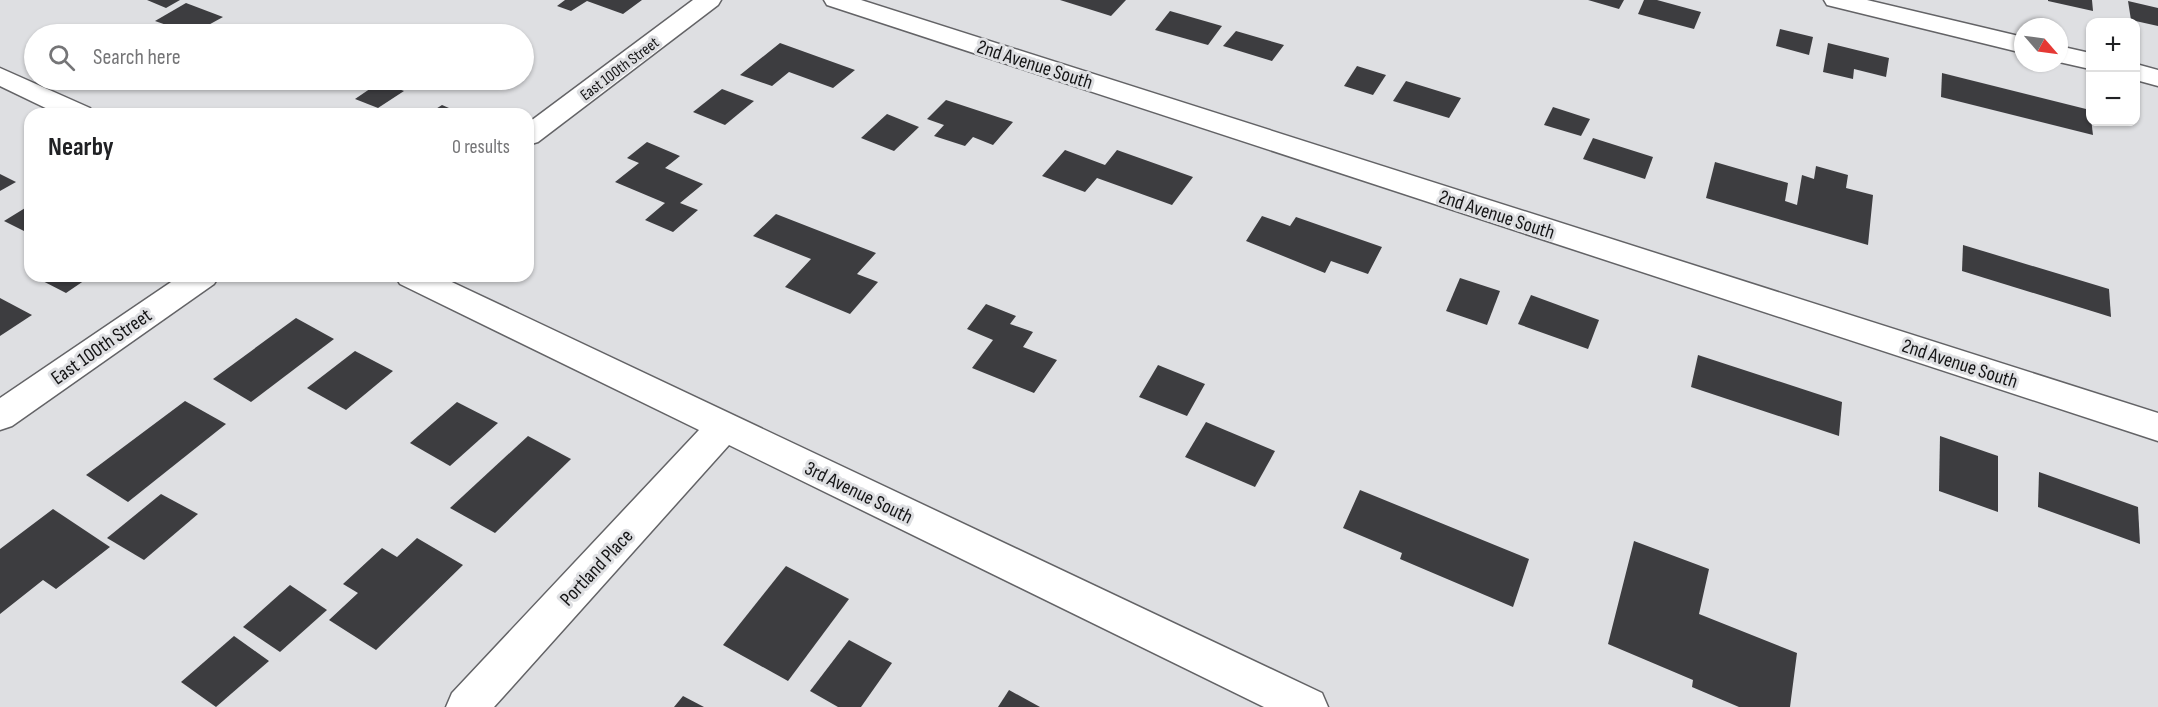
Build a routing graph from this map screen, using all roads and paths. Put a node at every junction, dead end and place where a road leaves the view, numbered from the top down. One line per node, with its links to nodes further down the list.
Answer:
1 (709, 0): 13 (street, East 100th Street)
2 (837, 0): 18 (street, 2nd Avenue South)
3 (1836, 0): 4 (street)
4 (2014, 43)
5 (2068, 56): 6 (street)
6 (2086, 60)
7 (2140, 73): 9 (street)
8 (0, 76): 10 (street)
9 (2158, 78)
10 (24, 87)
11 (29, 90): 12 (street)
12 (67, 108)
13 (534, 131)
14 (194, 282): 16 (street, East 100th Street)
15 (423, 282): 17 (street, 3rd Avenue South)
16 (0, 416)
17 (724, 427): 19 (street, Portland Place); 20 (street, 3rd Avenue South)
18 (2158, 427)
19 (467, 707)
20 (1307, 707)

